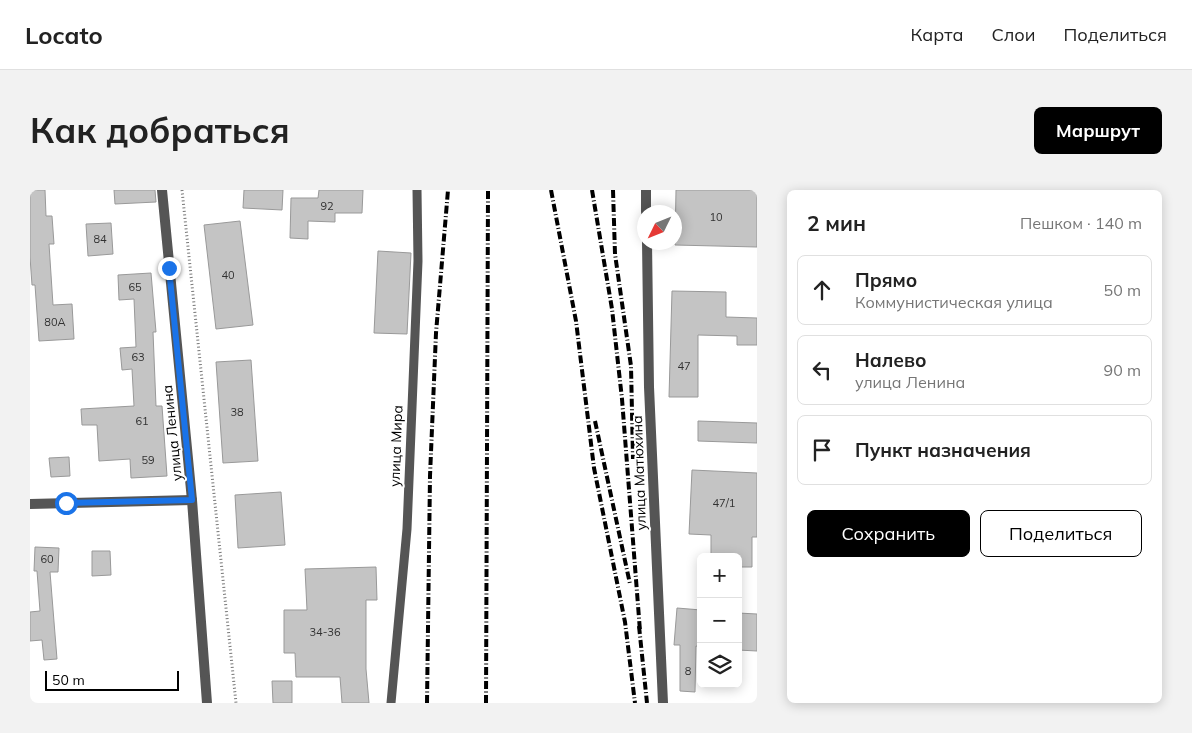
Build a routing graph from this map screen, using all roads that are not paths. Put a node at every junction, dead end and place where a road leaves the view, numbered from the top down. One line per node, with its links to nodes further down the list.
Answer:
1 (162, 190): 6 (street, улица Ленина)
2 (417, 190): 9 (lane, улица Мира)
3 (646, 190): 4 (street)
4 (646, 205)
5 (647, 250): 10 (street, улица Матюхина)
6 (192, 500): 7 (street); 8 (street, улица Ленина)
7 (30, 504)
8 (207, 703)
9 (392, 703)
10 (663, 703)

